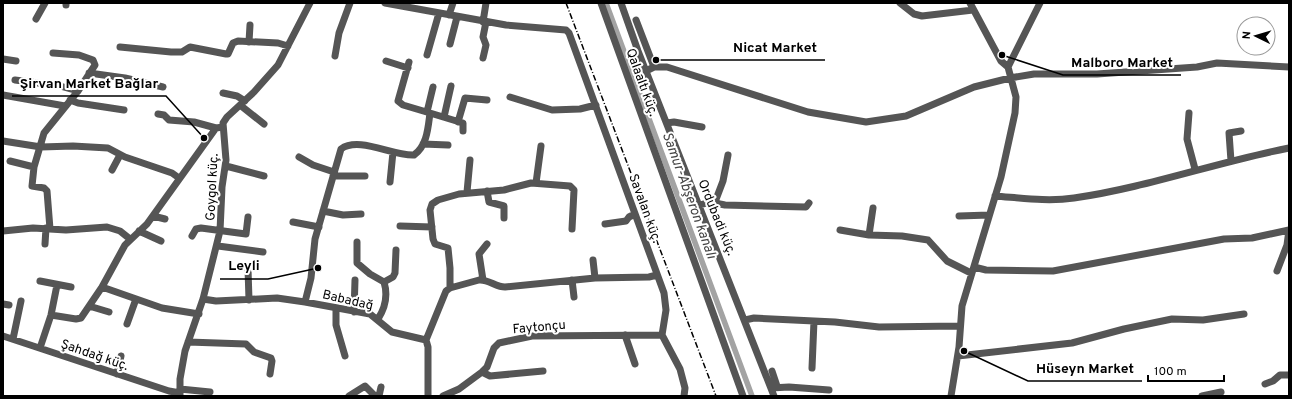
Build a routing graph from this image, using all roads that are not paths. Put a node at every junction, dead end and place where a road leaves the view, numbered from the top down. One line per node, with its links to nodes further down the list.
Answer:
1 (45, 3): 15 (street)
2 (310, 3): 21 (street)
3 (350, 3): 25 (street)
4 (385, 3): 12 (street)
5 (452, 3): 13 (street)
6 (486, 3): 17 (street)
7 (601, 3): 185 (street, Qalaaltı küç.)
8 (621, 3): 33 (street, Ordubadi küç.)
9 (900, 3): 11 (street)
10 (1040, 3): 31 (street)
11 (972, 6): 31 (street)
12 (438, 13): 13 (street); 24 (street)
13 (449, 15): 14 (street)
14 (457, 17): 17 (street); 20 (street)
15 (36, 19)
16 (636, 20): 30 (street)
17 (485, 22): 26 (street); 47 (street, Savalan küç.)
18 (250, 25): 19 (street)
19 (249, 42): 21 (street); 22 (street)
20 (450, 44)
21 (288, 46): 46 (street)
22 (120, 47)
23 (53, 53): 34 (street)
24 (427, 55)
25 (335, 56)
26 (483, 58)
27 (3, 59): 28 (street)
28 (16, 61)
29 (386, 61): 50 (street)
30 (654, 67): 33 (street); 35 (street)
31 (1008, 67): 35 (street)
32 (1289, 67): 35 (street)
33 (646, 71): 55 (street, Ordubadi küç.)
34 (89, 73): 38 (street); 40 (street)
35 (1010, 78): 86 (street)
36 (15, 80): 40 (street)
37 (451, 86): 53 (street)
38 (164, 87)
39 (434, 87): 50 (street)
40 (78, 91): 44 (street)
41 (223, 93): 46 (street)
42 (3, 95): 48 (street)
43 (510, 97): 47 (street)
44 (70, 100): 48 (street); 49 (street)
45 (487, 100): 54 (street)
46 (243, 103): 56 (street); 57 (street)
47 (596, 105): 93 (street, Savalan küç.)
48 (65, 106): 65 (street)
49 (124, 110)
50 (428, 113): 53 (street); 62 (street)
51 (1189, 113): 76 (street)
52 (158, 114): 57 (street)
53 (444, 117): 54 (street)
54 (458, 122): 59 (street)
55 (667, 123): 58 (street); 89 (street, Ordubadi küç.)
56 (264, 124)
57 (219, 127): 74 (street, Goygol küç.); 81 (street)
58 (702, 127)
59 (463, 131)
60 (1241, 131): 73 (street)
61 (3, 141): 65 (street)
62 (423, 144): 63 (street); 67 (street)
63 (448, 145)
64 (541, 146): 83 (street)
65 (41, 147): 68 (street); 75 (street)
66 (1289, 148): 73 (street)
67 (393, 152): 78 (street); 82 (street)
68 (120, 155): 77 (street); 81 (street)
69 (728, 155): 87 (street)
70 (299, 156): 78 (street)
71 (470, 160): 85 (street)
72 (10, 161): 75 (street)
73 (1231, 161): 76 (street)
74 (226, 166): 79 (street); 110 (street, Goygol küç.)
75 (34, 167): 104 (street)
76 (1195, 169): 86 (street)
77 (112, 170)
78 (334, 174): 80 (street); 91 (street)
79 (264, 176)
80 (365, 176)
81 (180, 178): 95 (street)
82 (390, 182)
83 (536, 183): 84 (street); 106 (street)
84 (487, 191): 85 (street); 98 (street)
85 (467, 192): 103 (street)
86 (995, 196): 94 (street)
87 (715, 202): 88 (street); 89 (street)
88 (809, 202)
89 (700, 205): 150 (street, Ordubadi küç.)
90 (873, 208): 111 (street)
91 (323, 211): 92 (street); 105 (street)
92 (361, 214)
93 (635, 214): 101 (street); 125 (street, Savalan küç.)
94 (989, 215): 96 (street); 123 (street)
95 (153, 216): 99 (street); 109 (street)
96 (959, 216)
97 (248, 217): 110 (street)
98 (504, 218)
99 (165, 219)
100 (293, 222): 105 (street)
101 (605, 224)
102 (400, 226): 103 (street)
103 (432, 227): 135 (street)
104 (48, 228): 108 (street); 113 (street); 116 (street)
105 (318, 228): 141 (street)
106 (572, 229)
107 (840, 230): 111 (street)
108 (3, 231)
109 (139, 231): 113 (street); 114 (street)
110 (220, 231): 112 (street); 118 (street, Goygol küç.)
111 (869, 235): 123 (street)
112 (192, 236)
113 (130, 239): 134 (street)
114 (161, 241)
115 (357, 242): 131 (street)
116 (45, 244)
117 (487, 244): 128 (street)
118 (218, 246): 120 (street); 138 (street, Goygol küç.)
119 (396, 250): 131 (street)
120 (263, 252)
121 (593, 260): 126 (street)
122 (248, 269): 139 (street)
123 (973, 270): 124 (street); 153 (street)
124 (1277, 271)
125 (657, 275): 126 (street); 155 (street, Savalan küç.)
126 (595, 278): 129 (street)
127 (355, 280): 145 (street)
128 (483, 280): 129 (street); 135 (street)
129 (572, 280): 136 (street)
130 (40, 282): 132 (street)
131 (384, 282): 149 (street)
132 (57, 285): 133 (street); 148 (street)
133 (71, 287)
134 (102, 287): 137 (street); 142 (street)
135 (450, 288): 158 (street)
136 (574, 297)
137 (136, 299): 146 (street); 152 (street)
138 (203, 299): 139 (street, Babadağ); 146 (street, Goygol küç.)
139 (249, 300): 141 (street, Babadağ)
140 (21, 301): 157 (street)
141 (306, 302): 143 (street, Babadağ)
142 (89, 306): 144 (street); 148 (street)
143 (336, 309): 145 (street, Babadağ); 162 (street)
144 (109, 312)
145 (354, 312): 149 (street, Babadağ)
146 (199, 314): 159 (street, Goygol küç.)
147 (1244, 314): 163 (street)
148 (51, 315): 160 (street)
149 (378, 319): 158 (street, Babadağ)
150 (745, 320): 151 (street); 174 (street, Ordubadi küç.)
151 (814, 321): 153 (street); 165 (street)
152 (127, 324)
153 (959, 326): 163 (street)
154 (625, 335): 155 (street, Faytonçu); 164 (street); 168 (street, Faytonçu)
155 (662, 335): 184 (street)
156 (3, 336): 157 (street, Şahdağ küç.)
157 (13, 339): 160 (street, Şahdağ küç.)
158 (426, 340): 182 (street)
159 (188, 342): 170 (street); 178 (street, Goygol küç.)
160 (40, 348): 169 (street, Şahdağ küç.)
161 (121, 356): 169 (street)
162 (345, 356)
163 (958, 356): 187 (street)
164 (635, 364)
165 (812, 368)
166 (543, 371): 168 (street)
167 (772, 371): 174 (street)
168 (482, 372): 183 (street, Faytonçu)
169 (117, 374): 178 (street, Şahdağ küç.)
170 (270, 374)
171 (1289, 375): 172 (street)
172 (1265, 384)
173 (381, 387): 181 (street)
174 (774, 387): 175 (street); 186 (street, Ordubadi küç.)
175 (829, 390)
176 (210, 392): 178 (street, Şahdağ küç.)
177 (1221, 392): 188 (street)
178 (180, 393)
179 (350, 396): 180 (street)
180 (375, 396)
181 (379, 396)
182 (428, 396)
183 (443, 396)
184 (684, 396)
185 (743, 396)
186 (774, 396)
187 (951, 396)
188 (1202, 396)

